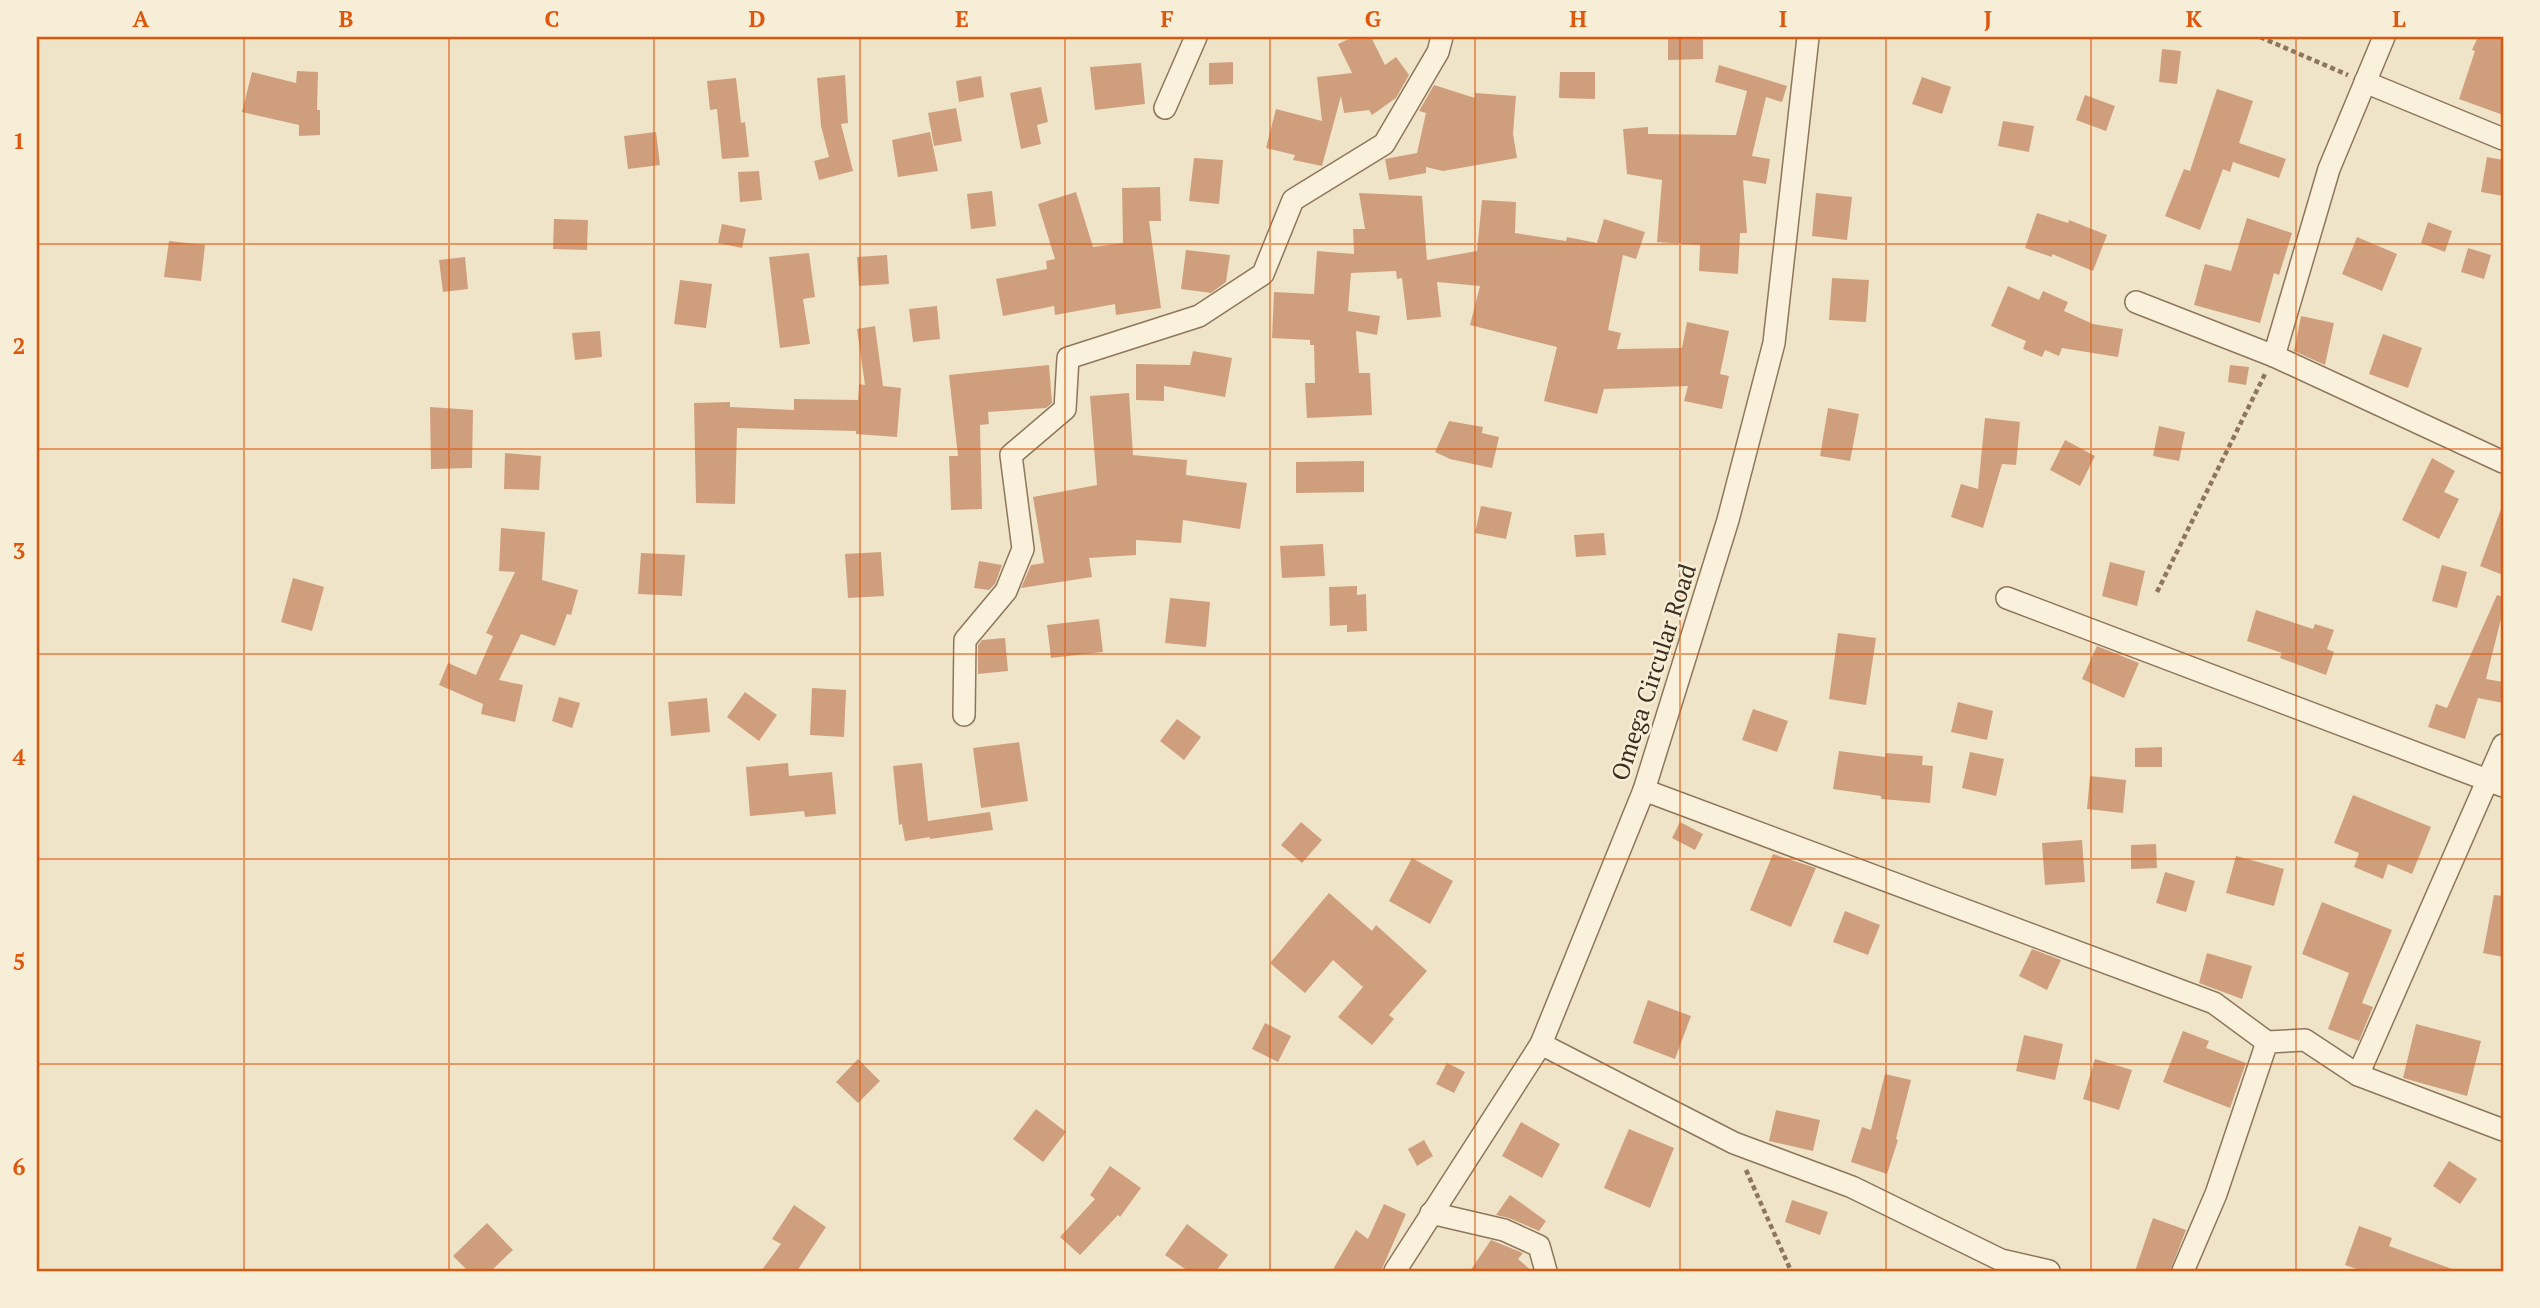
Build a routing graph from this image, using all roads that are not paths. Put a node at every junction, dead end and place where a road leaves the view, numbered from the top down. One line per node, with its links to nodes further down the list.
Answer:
1 (1196, 37): 6 (street)
2 (1442, 37): 12 (street)
3 (1808, 37): 15 (street, Omega Circular Road)
4 (2384, 37): 5 (street)
5 (2365, 82): 7 (street); 9 (street)
6 (1165, 108)
7 (2503, 139)
8 (2136, 302): 9 (street)
9 (2274, 356): 10 (street)
10 (2503, 462)
11 (2007, 598): 14 (street)
12 (964, 715)
13 (2503, 746): 14 (street)
14 (2496, 783): 18 (street)
15 (1644, 790): 16 (street); 17 (street, Omega Circular Road)
16 (2267, 1042): 18 (street); 24 (street)
17 (1541, 1044): 20 (street, Omega Circular Road); 23 (street)
18 (2358, 1075): 19 (street)
19 (2503, 1130)
20 (1431, 1213): 21 (street, Omega Circular Road); 22 (street)
21 (1395, 1271)
22 (1546, 1271)
23 (2049, 1271)
24 (2183, 1271)

